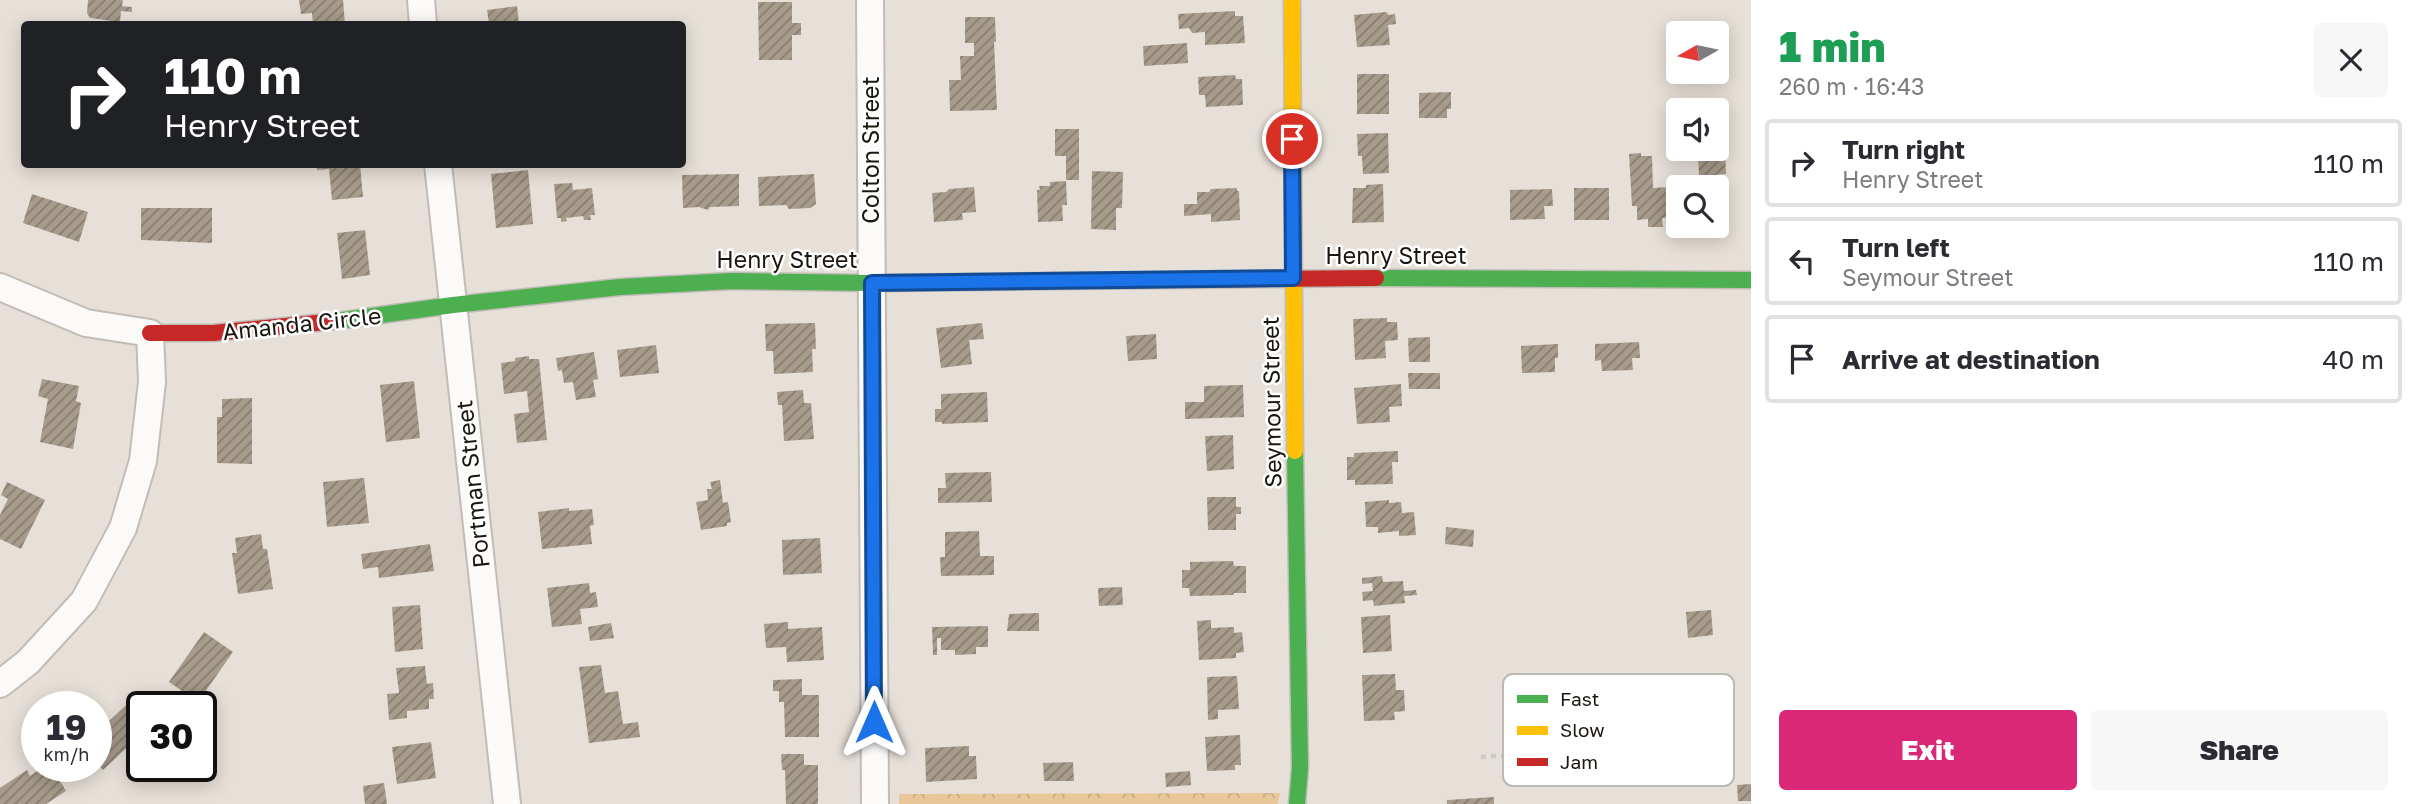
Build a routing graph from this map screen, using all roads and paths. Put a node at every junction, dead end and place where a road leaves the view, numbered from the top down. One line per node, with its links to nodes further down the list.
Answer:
1 (421, 0): 4 (street)
2 (870, 0): 8 (street, Colton Street)
3 (1292, 0): 6 (street, Seymour Street)
4 (423, 21)
5 (438, 168): 10 (street, Portman Street)
6 (1293, 278): 7 (street, Henry Street); 8 (street, Henry Street); 17 (street, Seymour Street)
7 (1751, 280)
8 (872, 283): 10 (street, Henry Street); 16 (street, Colton Street)
9 (0, 287): 11 (street, Amanda Circle)
10 (453, 305): 11 (street, Amanda Circle); 15 (street, Portman Street)
11 (150, 333): 12 (street)
12 (0, 684)
13 (1503, 755): 14 (path)
14 (1481, 757)
15 (507, 804)
16 (875, 804)
17 (1297, 804)

